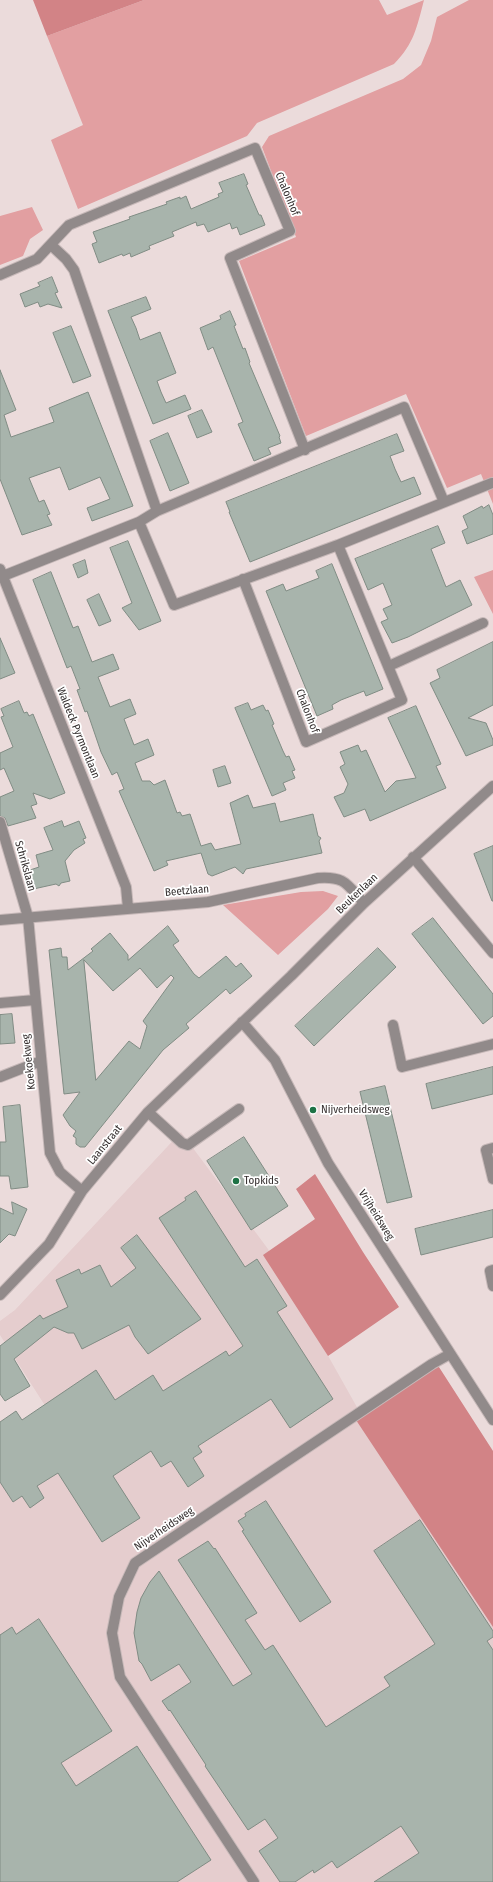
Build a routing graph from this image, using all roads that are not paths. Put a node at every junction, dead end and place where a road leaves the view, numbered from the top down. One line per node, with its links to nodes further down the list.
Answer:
1 (51, 245): 2 (street, Chalonhof); 3 (street, Chalonhof); 6 (street)
2 (0, 275)
3 (305, 450): 5 (street); 6 (street)
4 (492, 483): 5 (street)
5 (444, 502): 8 (street)
6 (157, 511): 7 (street)
7 (139, 522): 9 (street); 10 (street)
8 (338, 545): 10 (street); 12 (street, Chalonhof)
9 (1, 573): 17 (street, Waldeck Pyrmontlaan)
10 (243, 579): 12 (street, Chalonhof)
11 (483, 623): 12 (street)
12 (389, 666)
13 (493, 786): 15 (street, Beukenlaan)
14 (0, 822): 18 (street, Schrikslaan)
15 (413, 857): 16 (street, Beukenlaan); 20 (street)
16 (364, 903): 17 (street, Beetzlaan); 23 (street, Beukenlaan)
17 (128, 908): 18 (street, Beetzlaan)
18 (28, 917): 19 (street, Beetzlaan); 21 (street, Koekoekweg)
19 (0, 920)
20 (493, 953)
21 (35, 1000): 22 (street); 26 (street, Koekoekweg)
22 (0, 1003)
23 (242, 1022): 29 (street, Laanstraat); 36 (street, Vrijheidsweg)
24 (393, 1025): 25 (street)
25 (493, 1044)
26 (41, 1061): 27 (street); 32 (street, Koekoekweg)
27 (0, 1077)
28 (239, 1109): 29 (street)
29 (148, 1112): 32 (street, Laanstraat)
30 (493, 1148): 31 (street)
31 (493, 1180)
32 (82, 1191): 35 (street, Laanstraat)
33 (493, 1270): 34 (street)
34 (493, 1286)
35 (0, 1295)
36 (450, 1354): 37 (street, Vrijheidsweg); 38 (street, Nijverheidsweg)
37 (493, 1420)
38 (254, 1882)

